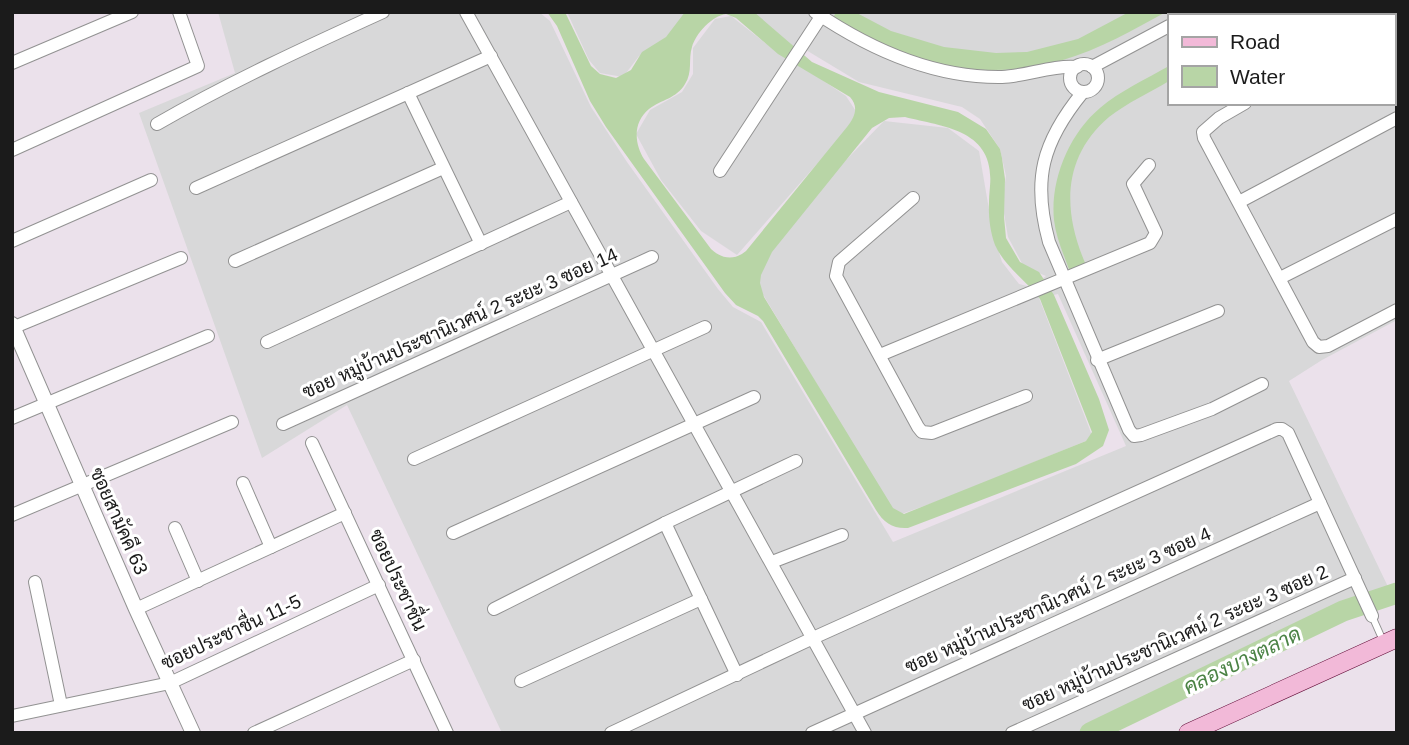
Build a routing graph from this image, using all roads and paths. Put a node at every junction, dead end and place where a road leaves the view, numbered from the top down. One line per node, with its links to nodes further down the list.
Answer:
1 (132, 12): 8 (street)
2 (179, 12): 16 (street)
3 (383, 12): 15 (street)
4 (466, 12): 7 (street)
5 (820, 14): 9 (street); 19 (street)
6 (1168, 27): 10 (street)
7 (491, 56): 12 (street); 23 (street)
8 (12, 63)
9 (1077, 67): 10 (street); 11 (street)
10 (1092, 67): 11 (street)
11 (1083, 92): 32 (street)
12 (408, 93): 18 (street); 21 (street)
13 (1242, 105): 24 (street)
14 (1397, 118): 24 (street)
15 (157, 124)
16 (12, 150)
17 (1149, 165): 32 (street)
18 (443, 168): 27 (street); 30 (street)
19 (720, 171)
20 (151, 180): 26 (street)
21 (196, 188)
22 (914, 198): 41 (street)
23 (571, 202): 27 (street); 31 (street)
24 (1239, 202): 33 (street)
25 (1397, 219): 33 (street)
26 (12, 241)
27 (481, 244): 39 (street)
28 (652, 257): 31 (street, ซอย หมู่บ้านประชานิเวศน์ 2 ระยะ 3 ซอย 14)
29 (181, 258): 36 (street)
30 (235, 261)
31 (612, 275): 40 (street); 49 (street, ซอย หมู่บ้านประชานิเวศน์ 2 ระยะ 3 ซอย 14)
32 (1064, 278): 41 (street); 42 (street)
33 (1280, 278): 34 (street)
34 (1397, 310)
35 (1218, 311): 42 (street)
36 (13, 327): 46 (street, ซอยสามัคคี 63)
37 (705, 327): 40 (street)
38 (208, 336): 46 (street)
39 (267, 342)
40 (654, 350): 50 (street); 52 (street)
41 (880, 355): 44 (street)
42 (1097, 360): 43 (street)
43 (1262, 384)
44 (1026, 396)
45 (754, 397): 50 (street)
46 (47, 403): 47 (street); 55 (street, ซอยสามัคคี 63)
47 (12, 418)
48 (232, 422): 55 (street)
49 (283, 424)
50 (695, 424): 56 (street); 62 (street)
51 (313, 443): 58 (street, ซอยประชาชื่น)
52 (414, 459)
53 (796, 461): 56 (street)
54 (243, 483): 64 (street)
55 (81, 484): 59 (street); 71 (street, ซอยสามัคคี 63)
56 (732, 492): 60 (street); 65 (street)
57 (1320, 503): 66 (street); 74 (street); 81 (street, ซอย หมู่บ้านประชานิเวศน์ 2 ระยะ 3 ซอย 4)
58 (345, 513): 64 (street); 69 (street, ซอยประชาชื่น)
59 (12, 514)
60 (665, 523): 70 (street); 72 (street)
61 (175, 528): 67 (street)
62 (453, 533)
63 (842, 535): 65 (street)
64 (271, 547): 67 (street)
65 (772, 562): 74 (street)
66 (1355, 578): 73 (street); 89 (street, ซอย หมู่บ้านประชานิเวศน์ 2 ระยะ 3 ซอย 2)
67 (198, 581): 71 (street)
68 (35, 582): 80 (street)
69 (379, 584): 76 (street, ซอยประชาชื่น); 79 (street, ซอยประชาชื่น 11-5)
70 (701, 599): 77 (street); 78 (street)
71 (136, 609): 79 (street, ซอยสามัคคี 63)
72 (494, 609)
73 (1372, 616): 75 (lane)
74 (813, 638): 77 (street); 81 (street)
75 (1390, 640): 90 (main road)
76 (414, 660): 83 (street, ซอยประชาชื่น); 85 (street)
77 (737, 675): 86 (street)
78 (521, 681)
79 (170, 683): 80 (street, ซอยประชาชื่น 11-5); 84 (street, ซอยสามัคคี 63)
80 (61, 705): 82 (street, ซอยประชาชื่น 11-5)
81 (855, 713): 87 (street, ซอย หมู่บ้านประชานิเวศน์ 2 ระยะ 3 ซอย 4); 88 (street)
82 (12, 716)
83 (444, 732)
84 (193, 733)
85 (254, 733)
86 (611, 733)
87 (813, 733)
88 (865, 733)
89 (1012, 733)
90 (1188, 733)

